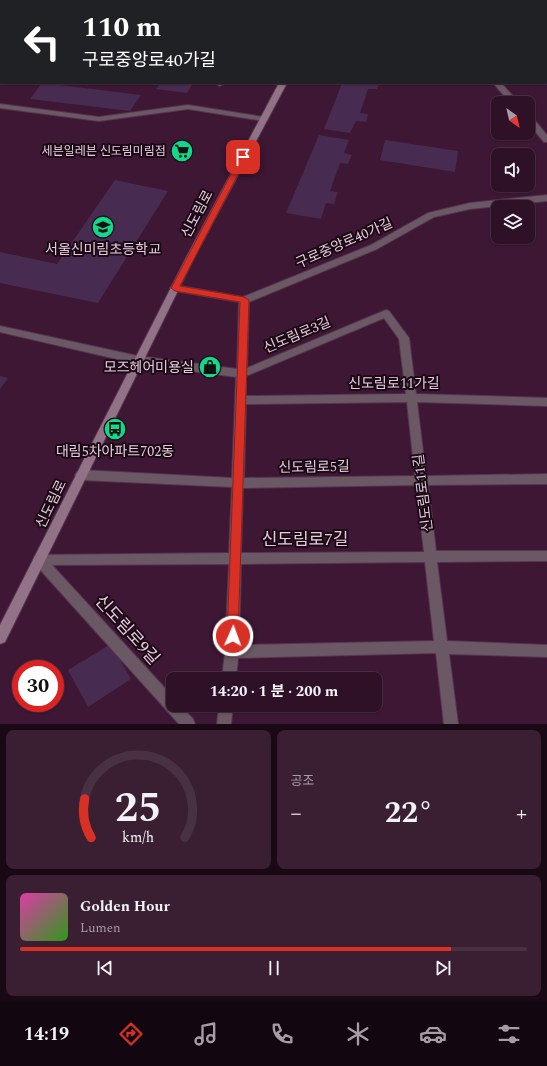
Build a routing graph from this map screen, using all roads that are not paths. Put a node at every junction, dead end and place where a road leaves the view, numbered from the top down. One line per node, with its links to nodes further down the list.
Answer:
1 (282, 84): 5 (street, 신도림로)
2 (498, 84): 3 (street)
3 (508, 96)
4 (0, 106): 5 (street)
5 (264, 119): 9 (street, 신도림로)
6 (535, 126): 7 (street)
7 (547, 140)
8 (547, 198): 10 (street, 구로중앙로40가길)
9 (175, 288): 10 (street); 13 (street, 신도림로)
10 (244, 300): 14 (street)
11 (0, 329): 13 (street)
12 (404, 338): 14 (street, 신도림로3길); 15 (street, 신도림로11길)
13 (138, 360): 14 (street); 18 (street, 신도림로)
14 (242, 374): 16 (street)
15 (411, 398): 16 (street, 신도림로11가길); 17 (street, 신도림로11가길); 20 (street, 신도림로11길)
16 (242, 400): 21 (street)
17 (547, 402)
18 (81, 475): 21 (street, 신도림로5길); 25 (street, 신도림로)
19 (547, 479): 20 (street, 신도림로5길)
20 (421, 481): 21 (street, 신도림로5길); 22 (street, 신도림로11길)
21 (238, 483): 24 (street)
22 (430, 556): 23 (street, 신도림로7길); 24 (street, 신도림로7길); 27 (street, 신도림로11길)
23 (547, 556)
24 (235, 558): 25 (street, 신도림로7길); 29 (street)
25 (39, 560): 26 (street, 신도림로); 32 (street, 신도림로9길)
26 (0, 638)
27 (441, 648): 28 (street); 29 (street); 34 (street, 신도림로11길)
28 (547, 651)
29 (232, 652): 30 (street)
30 (230, 672)
31 (225, 712): 33 (street)
32 (188, 724)
33 (224, 724)
34 (451, 724)

